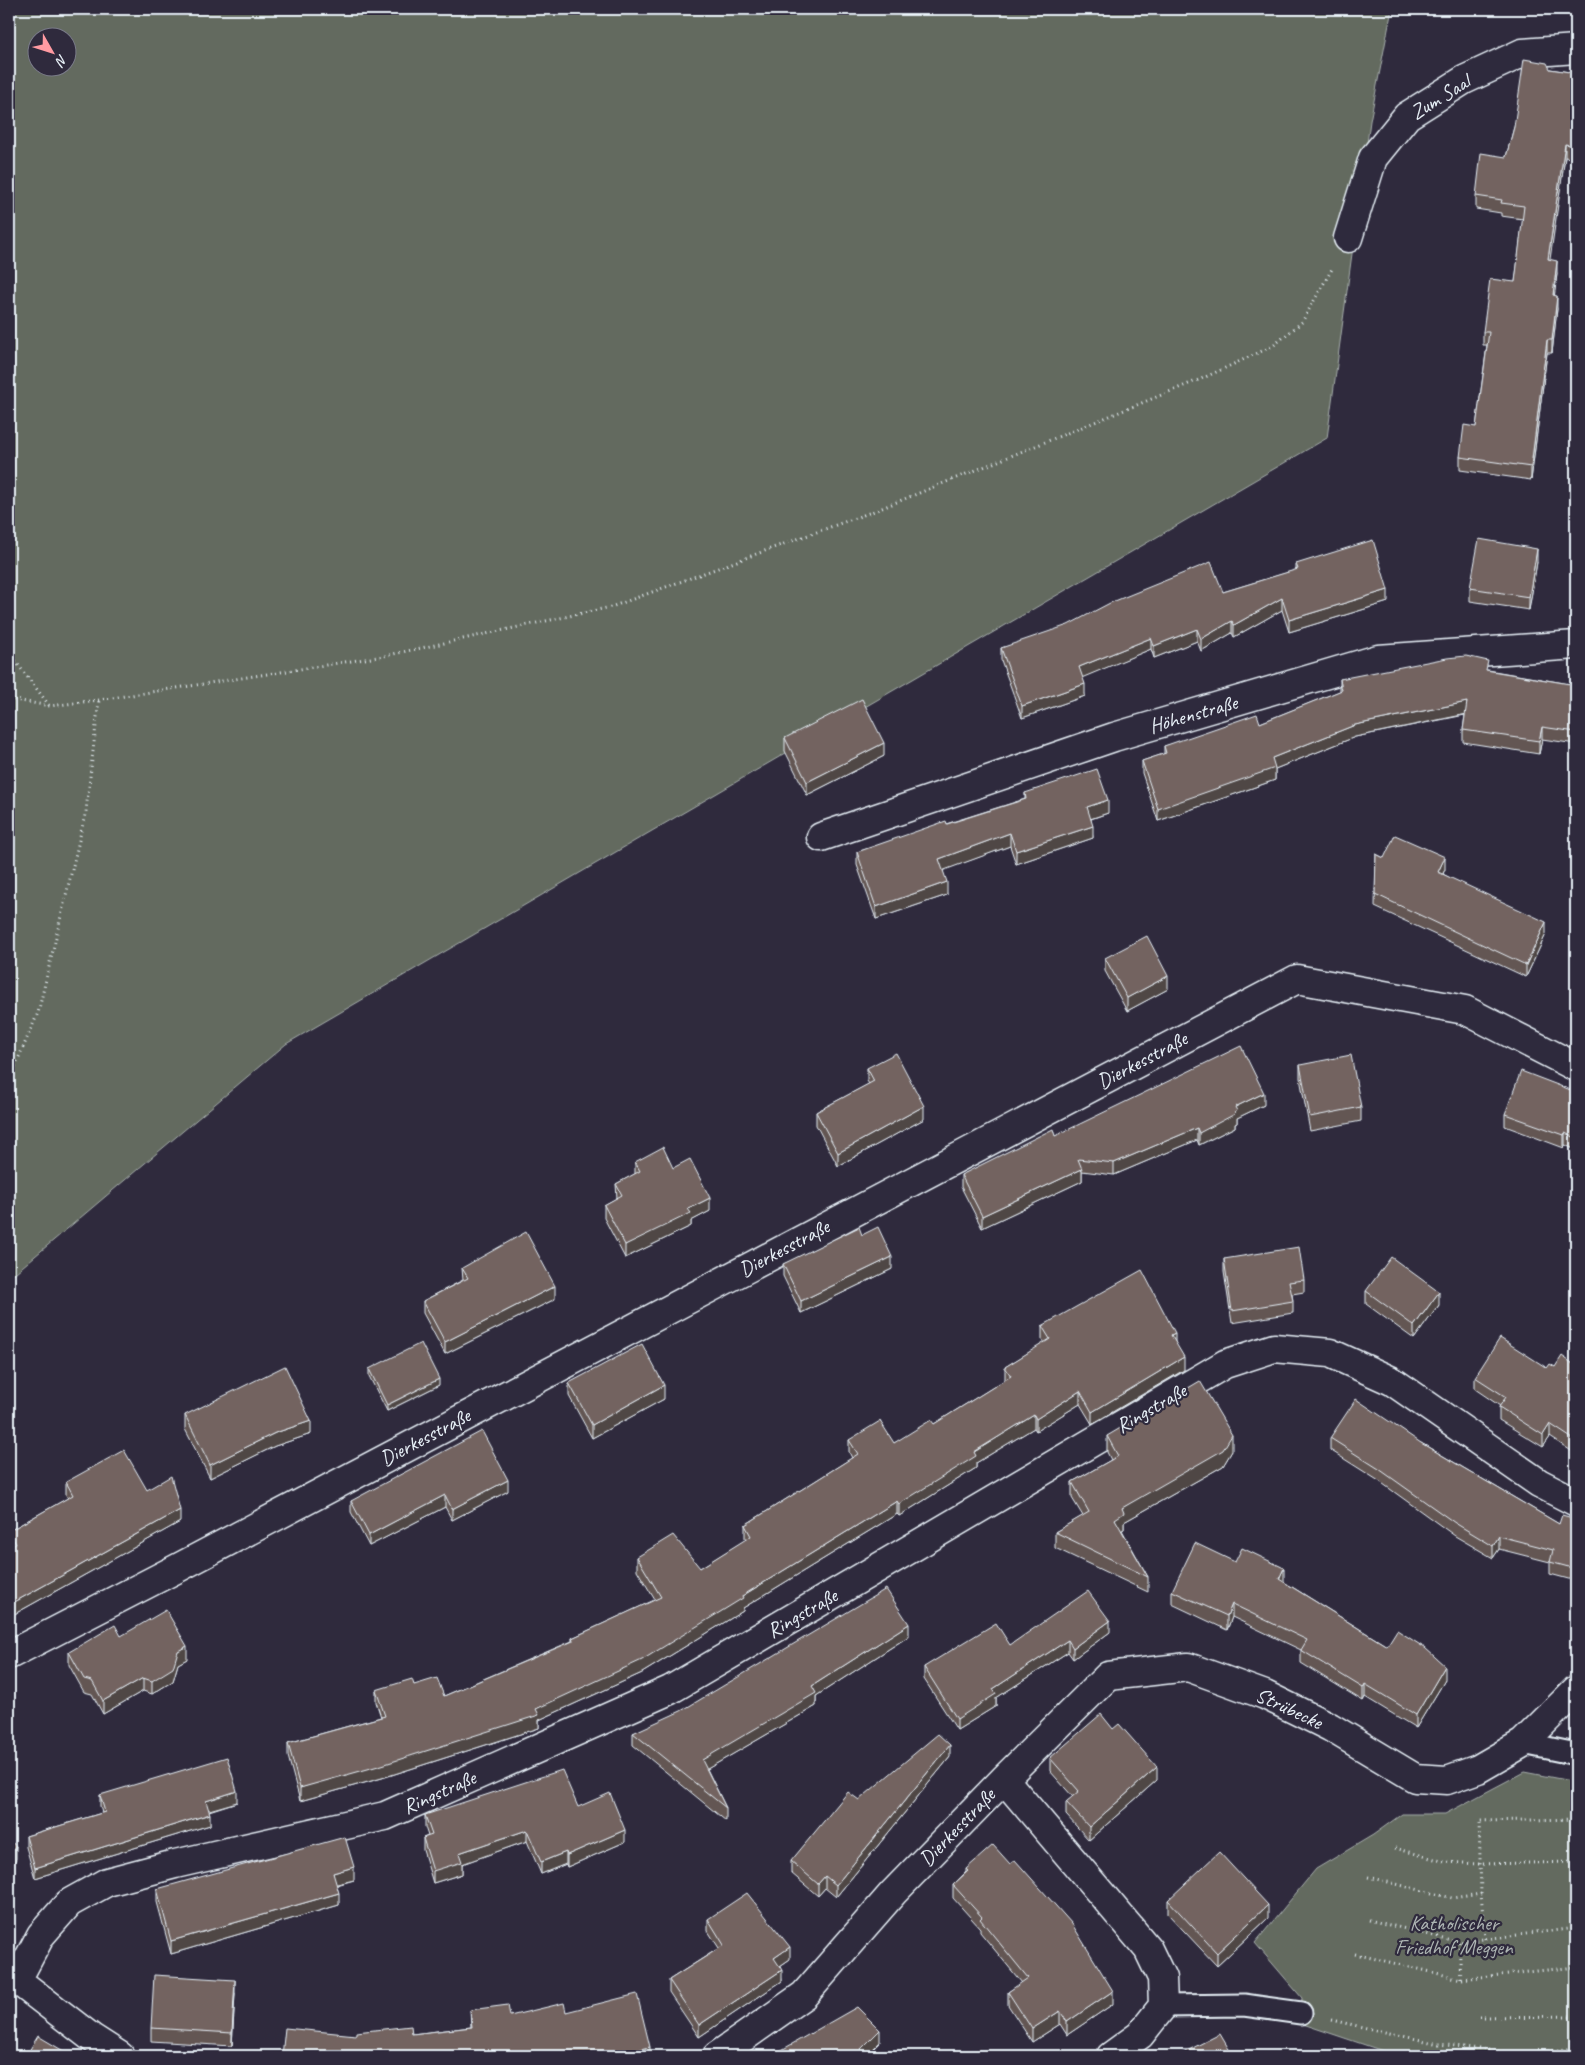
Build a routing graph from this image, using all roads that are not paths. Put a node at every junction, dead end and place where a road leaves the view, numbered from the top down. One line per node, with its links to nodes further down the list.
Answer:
1 (1576, 49): 2 (street, Zum Saal)
2 (1348, 238)
3 (1576, 645): 4 (street, Höhenstraße)
4 (821, 837)
5 (1576, 1067): 7 (street, Dierkesstraße)
6 (1576, 1502): 12 (street, Ringstraße)
7 (9, 1655)
8 (1576, 1690): 9 (street, Strübecke)
9 (1523, 1743): 10 (lane); 11 (street, Strübecke)
10 (1576, 1754)
11 (1004, 1779): 13 (street, Dierkesstraße); 16 (street, Dierkesstraße)
12 (13, 1977): 15 (street)
13 (1164, 2006): 14 (lane); 17 (street)
14 (1301, 2013)
15 (120, 2056)
16 (717, 2056)
17 (1112, 2056)

